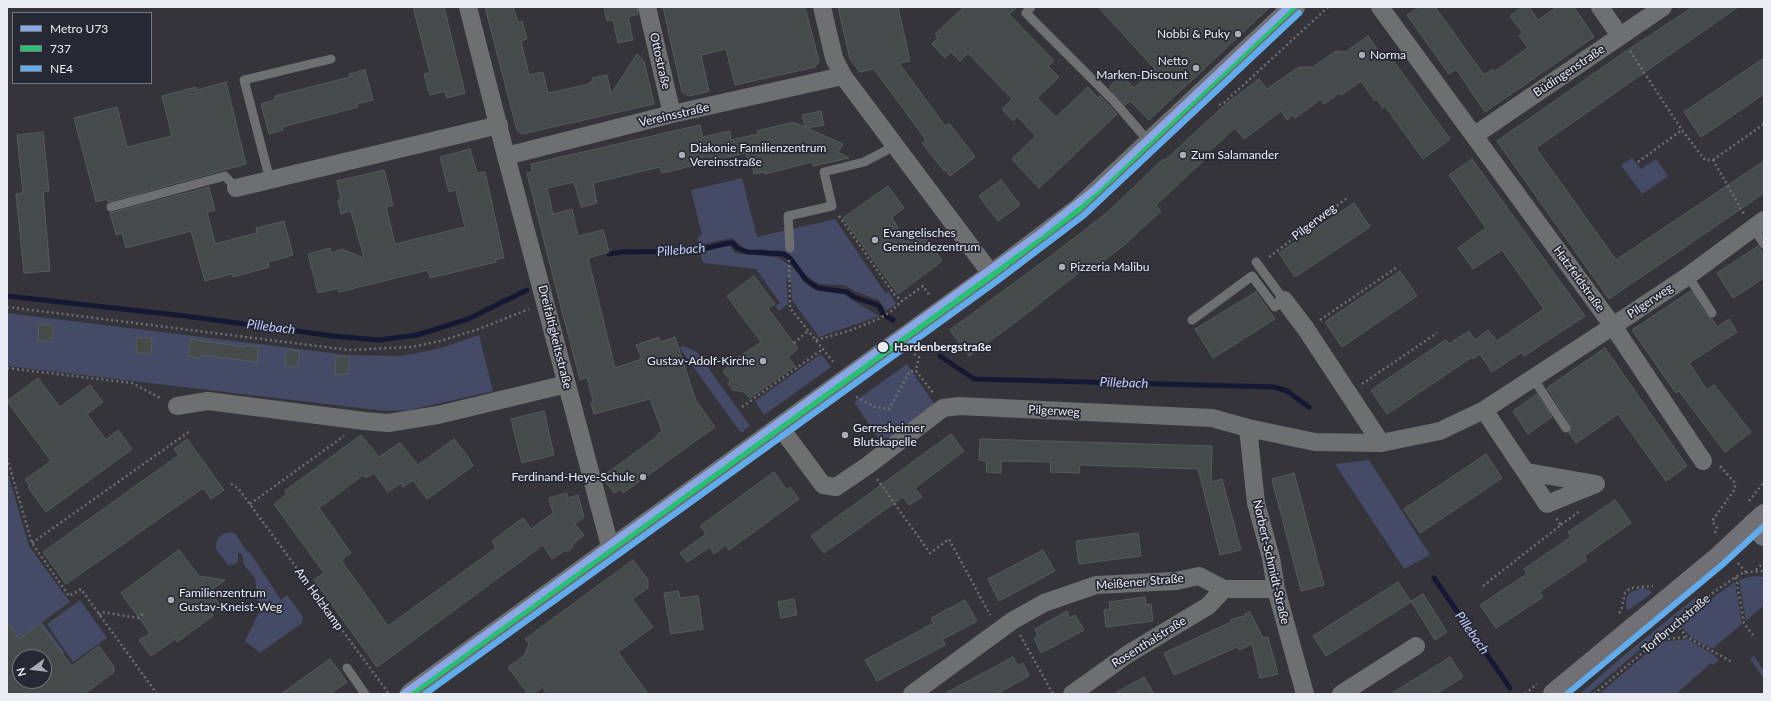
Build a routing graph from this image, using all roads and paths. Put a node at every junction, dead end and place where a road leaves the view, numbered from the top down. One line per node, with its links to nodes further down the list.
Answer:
1 (468, 7): 14 (street, Dreifaltigkeitsstraße)
2 (647, 7): 12 (street, Ottostraße)
3 (822, 7): 11 (street)
4 (1031, 7): 17 (lane)
5 (1294, 7): 17 (street)
6 (1380, 7): 16 (street, Hatzfeldstraße)
7 (1600, 7): 9 (street)
8 (1663, 7): 9 (street, Büdingenstraße)
9 (1620, 36): 15 (path); 16 (street, Büdingenstraße)
10 (331, 59): 22 (lane)
11 (843, 76): 12 (street, Vereinsstraße); 18 (street)
12 (672, 114): 19 (street, Vereinsstraße)
13 (1764, 124): 20 (path)
14 (499, 125): 19 (street, Dreifaltigkeitsstraße); 22 (street)
15 (1682, 130): 20 (path); 21 (path)
16 (1475, 135): 42 (street, Hatzfeldstraße)
17 (1150, 143): 33 (street)
18 (895, 144): 29 (lane); 33 (street)
19 (506, 156): 38 (street, Dreifaltigkeitsstraße)
20 (1713, 160): 26 (path)
21 (1638, 162)
22 (270, 180): 23 (street)
23 (236, 188): 25 (lane)
24 (1347, 198): 31 (path, Pilgerweg)
25 (111, 207)
26 (1759, 224): 28 (lane); 34 (street, Pilgerweg)
27 (846, 228): 37 (path)
28 (1764, 244)
29 (790, 248): 44 (path)
30 (1256, 262): 36 (lane)
31 (1272, 262)
32 (1396, 268): 43 (path)
33 (992, 275): 47 (street)
34 (1688, 276): 40 (lane); 42 (street, Pilgerweg)
35 (928, 294): 37 (path)
36 (1284, 300): 41 (lane); 43 (street)
37 (902, 301): 46 (path)
38 (546, 303): 39 (path); 53 (street, Dreifaltigkeitsstraße)
39 (7, 307)
40 (1712, 313)
41 (1192, 320)
42 (1613, 326): 52 (street, Pilgerweg); 67 (street, Hatzfeldstraße)
43 (1306, 329): 55 (street)
44 (808, 331): 46 (path); 48 (path)
45 (1437, 333): 55 (path)
46 (816, 340): 49 (path)
47 (899, 341): 51 (path); 54 (street)
48 (794, 343)
49 (823, 349): 54 (path); 58 (path)
50 (7, 368): 57 (path)
51 (916, 371): 54 (path); 56 (path)
52 (1533, 378): 59 (street, Pilgerweg); 63 (lane)
53 (567, 384): 60 (street); 76 (street, Dreifaltigkeitsstraße)
54 (851, 388): 61 (street)
55 (1348, 394): 65 (street)
56 (938, 399)
57 (177, 406): 60 (street)
58 (742, 407)
59 (1484, 410): 65 (street, Pilgerweg); 68 (street)
60 (364, 421): 71 (path)
61 (780, 427): 62 (street, Pilgerweg); 76 (street)
62 (1248, 428): 65 (street, Pilgerweg); 85 (street, Norbert-Schmidt-Straße)
63 (1566, 428)
64 (190, 430): 75 (path)
65 (1381, 443)
66 (7, 458): 75 (path)
67 (1708, 465): 74 (path)
68 (1527, 472): 72 (street); 72 (street)
69 (876, 479): 89 (path)
70 (231, 484): 71 (path, Am Holzkamp)
71 (250, 504): 98 (path, Am Holzkamp)
72 (1547, 504): 83 (path)
73 (1761, 525): 105 (main road, Torfbruchstraße)
74 (1717, 528)
75 (32, 543): 87 (path)
76 (611, 550): 99 (street)
77 (1764, 562): 79 (path)
78 (1738, 563): 81 (path)
79 (1756, 570): 80 (path, Torfbruchstraße); 81 (path, Torfbruchstraße)
80 (1764, 571)
81 (1746, 572): 82 (path, Torfbruchstraße)
82 (1736, 577): 88 (path, Torfbruchstraße); 91 (path)
83 (1483, 586)
84 (1224, 589): 85 (street, Meißener Straße); 89 (street, Meißener Straße); 102 (street, Rosenthalstraße)
85 (1276, 589): 103 (street, Norbert-Schmidt-Straße)
86 (144, 613): 87 (path)
87 (99, 614): 96 (path)
88 (1676, 624): 90 (path); 92 (path, Torfbruchstraße)
89 (1005, 626): 100 (street, Meißener Straße); 101 (path)
90 (1687, 637): 92 (path); 94 (path)
91 (1754, 638)
92 (1657, 640): 106 (path, Torfbruchstraße)
93 (1416, 646): 104 (street)
94 (1732, 662)
95 (347, 668): 97 (lane)
96 (157, 694)
97 (365, 694)
98 (389, 694)
99 (411, 694)
100 (912, 694)
101 (1053, 694)
102 (1072, 694)
103 (1305, 694)
104 (1340, 694)
105 (1554, 694)
106 (1594, 694)

